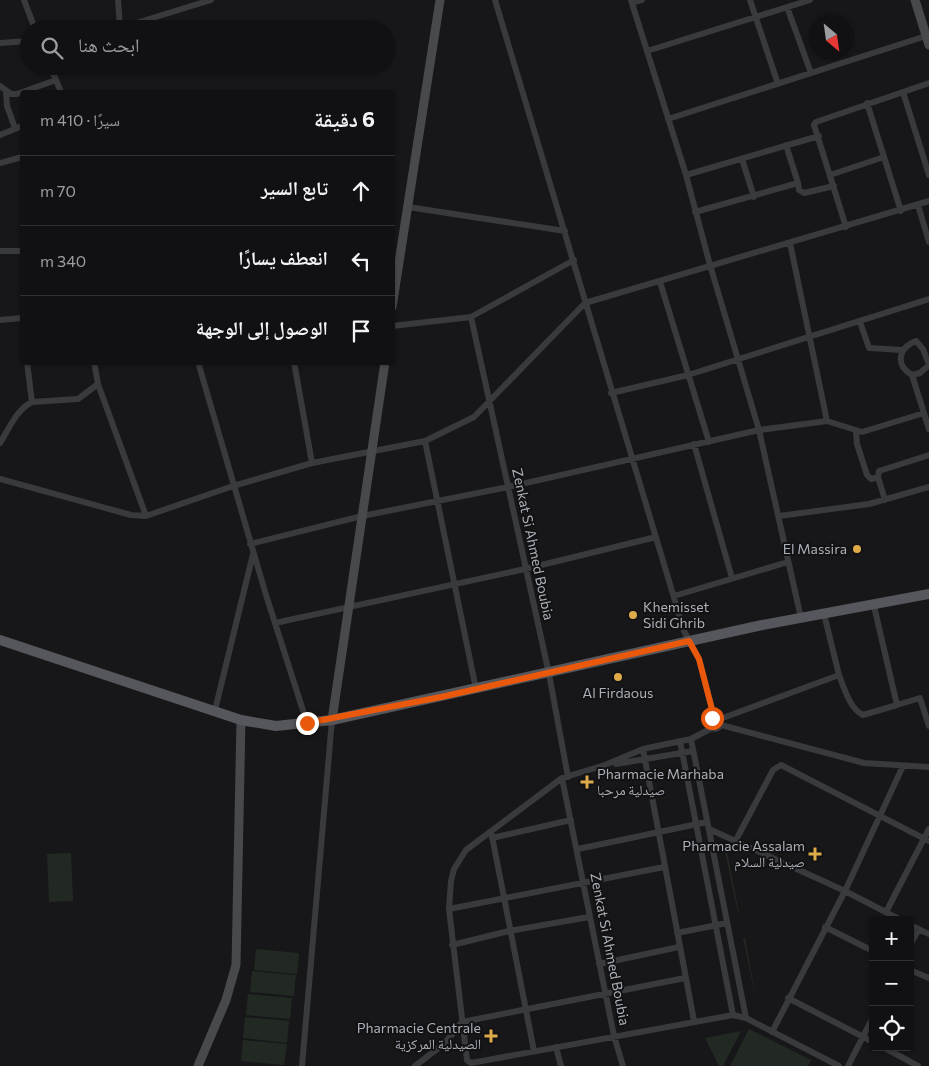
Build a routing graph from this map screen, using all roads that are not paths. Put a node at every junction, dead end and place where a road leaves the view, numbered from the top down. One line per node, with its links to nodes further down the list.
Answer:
1 (24, 0): 13 (street)
2 (118, 0): 14 (street)
3 (212, 0): 15 (street)
4 (440, 0): 50 (street)
5 (495, 0): 54 (street)
6 (642, 0): 10 (street)
7 (750, 0): 12 (street)
8 (810, 0): 11 (street)
9 (915, 0): 16 (street)
10 (632, 1): 19 (street)
11 (787, 6): 12 (street); 20 (street)
12 (756, 16): 19 (street); 24 (street)
13 (32, 20)
14 (119, 20)
15 (144, 20)
16 (928, 41): 20 (street)
17 (20, 42): 18 (street)
18 (0, 43)
19 (647, 51): 32 (street)
20 (811, 73): 24 (street)
21 (54, 75): 22 (street)
22 (56, 80): 26 (street); 27 (street)
23 (929, 83): 29 (street)
24 (778, 84): 32 (street)
25 (0, 86): 28 (street)
26 (28, 90)
27 (60, 90)
28 (6, 91): 30 (street); 34 (street)
29 (903, 92): 31 (street); 44 (street)
30 (20, 93)
31 (867, 103): 36 (street); 39 (street)
32 (668, 119): 42 (street)
33 (20, 127): 34 (street)
34 (16, 128): 35 (street)
35 (0, 135)
36 (819, 136): 37 (street); 43 (street)
37 (786, 145): 40 (street); 45 (street)
38 (20, 157): 41 (street)
39 (884, 158): 43 (street); 51 (street)
40 (742, 159): 42 (street); 47 (street)
41 (0, 162)
42 (686, 175): 52 (street)
43 (830, 175): 46 (street)
44 (929, 175)
45 (798, 184): 46 (street); 47 (street)
46 (834, 186): 53 (street)
47 (754, 196): 52 (street)
48 (929, 201): 49 (street)
49 (918, 205): 51 (street); 55 (street)
50 (408, 207): 54 (street); 61 (street)
51 (901, 211): 53 (street)
52 (695, 212): 60 (street)
53 (846, 227): 56 (street)
54 (565, 231): 59 (street)
55 (929, 242)
56 (790, 243): 60 (street); 70 (street)
57 (0, 251): 58 (street)
58 (20, 251)
59 (574, 260): 64 (street); 65 (street)
60 (710, 266): 62 (street); 72 (street)
61 (395, 276)
62 (660, 282): 64 (street); 78 (street)
63 (929, 299): 68 (street)
64 (585, 303): 81 (street); 83 (street)
65 (471, 317): 69 (street); 83 (street, Zenkat Si Ahmed Boubia)
66 (20, 318): 67 (street)
67 (0, 320)
68 (860, 322): 70 (street); 71 (street)
69 (395, 326)
70 (810, 336): 72 (street); 85 (street)
71 (902, 350): 79 (street); 79 (street)
72 (739, 359): 78 (street); 87 (street)
73 (27, 365): 82 (street)
74 (95, 365): 80 (street)
75 (199, 365): 99 (street)
76 (295, 365): 96 (street)
77 (385, 365): 93 (street)
78 (688, 375): 81 (street); 90 (street)
79 (912, 375): 84 (street)
80 (98, 384): 82 (street); 104 (street)
81 (612, 393): 95 (street)
82 (32, 402): 91 (street)
83 (489, 402): 89 (street); 100 (street, Zenkat Si Ahmed Boubia)
84 (924, 413): 86 (street); 88 (street)
85 (827, 422): 87 (street); 88 (street)
86 (929, 429)
87 (759, 430): 90 (street); 106 (street)
88 (856, 432): 97 (street)
89 (425, 441): 93 (street); 103 (street)
90 (709, 442): 92 (street)
91 (0, 443)
92 (694, 444): 95 (street); 112 (street)
93 (370, 453): 96 (street); 105 (street)
94 (929, 454): 97 (street)
95 (632, 459): 100 (street); 107 (street)
96 (312, 463): 99 (street)
97 (878, 477): 102 (street)
98 (0, 479): 104 (street)
99 (233, 486): 104 (street); 108 (street)
100 (508, 487): 103 (street); 111 (street, Zenkat Si Ahmed Boubia)
101 (929, 487): 102 (street)
102 (885, 500): 106 (street)
103 (436, 502): 105 (street); 113 (street)
104 (146, 516)
105 (362, 516): 108 (street); 117 (street)
106 (779, 516): 110 (street)
107 (656, 537): 111 (street); 115 (street)
108 (250, 544): 109 (street)
109 (253, 554): 120 (street); 129 (street)
110 (788, 562): 112 (street); 119 (street)
111 (525, 569): 113 (street); 123 (street, Zenkat Si Ahmed Boubia)
112 (732, 578): 115 (street)
113 (454, 583): 117 (street); 125 (street)
114 (929, 594): 116 (main road)
115 (674, 596): 122 (street)
116 (874, 606): 118 (main road); 128 (street)
117 (348, 607): 120 (street); 131 (street)
118 (824, 614): 119 (main road); 124 (street)
119 (800, 618): 122 (main road)
120 (275, 624): 133 (street)
121 (0, 640): 129 (main road)
122 (689, 641): 123 (main road); 132 (street)
123 (549, 674): 125 (main road); 145 (street, Zenkat Si Ahmed Boubia)
124 (839, 675): 128 (street); 132 (street)
125 (476, 689): 131 (main road)
126 (929, 696): 127 (street)
127 (920, 698): 128 (street); 134 (street)
128 (897, 705)
129 (214, 710): 130 (main road)
130 (241, 720): 133 (main road); 196 (street)
131 (332, 720): 133 (main road); 197 (street)
132 (718, 720): 135 (street); 135 (street); 143 (street)
133 (307, 723)
134 (929, 726)
135 (712, 728): 136 (street)
136 (691, 739): 137 (street); 139 (street)
137 (680, 741): 138 (street); 140 (street)
138 (643, 749): 141 (street); 142 (street)
139 (693, 750): 140 (street); 149 (street)
140 (681, 753): 141 (street); 148 (street)
141 (645, 760): 142 (street); 151 (street)
142 (605, 765): 145 (street)
143 (904, 766): 144 (street); 146 (street)
144 (929, 767)
145 (565, 778): 147 (street, Zenkat Si Ahmed Boubia); 152 (street)
146 (882, 816): 153 (street); 154 (street); 158 (street)
147 (571, 820): 152 (street); 155 (street, Zenkat Si Ahmed Boubia)
148 (696, 824): 149 (street); 151 (street); 165 (street)
149 (708, 825): 153 (street); 164 (street)
150 (929, 830): 154 (street)
151 (658, 832): 155 (street); 156 (street)
152 (491, 834): 159 (street); 160 (street)
153 (736, 840): 158 (street)
154 (927, 840): 161 (street)
155 (578, 849): 157 (street, Zenkat Si Ahmed Boubia)
156 (664, 867): 157 (street); 170 (street)
157 (584, 883): 159 (street); 163 (street, Zenkat Si Ahmed Boubia)
158 (845, 891): 161 (street); 166 (street)
159 (503, 899): 160 (street); 169 (street)
160 (449, 909): 173 (street)
161 (886, 912): 162 (street)
162 (894, 916)
163 (589, 917): 169 (street); 176 (street, Zenkat Si Ahmed Boubia)
164 (727, 923): 165 (street); 184 (street)
165 (716, 925): 170 (street); 183 (street)
166 (825, 927): 175 (street); 181 (street)
167 (914, 927): 168 (street)
168 (919, 929): 171 (street); 172 (street)
169 (509, 931): 173 (street); 182 (street)
170 (677, 933): 174 (street)
171 (929, 934)
172 (914, 938)
173 (452, 945): 186 (street)
174 (679, 947): 176 (street); 178 (street)
175 (869, 949)
176 (600, 964): 180 (street, Zenkat Si Ahmed Boubia)
177 (914, 972): 179 (street)
178 (685, 978): 180 (street); 185 (street)
179 (929, 978)
180 (605, 993): 182 (street); 189 (street, Zenkat Si Ahmed Boubia)
181 (788, 998): 188 (street); 190 (street)
182 (526, 1010): 186 (street); 193 (street)
183 (733, 1015): 184 (street); 185 (street)
184 (746, 1018): 188 (street)
185 (694, 1021): 189 (street)
186 (462, 1022): 195 (street); 198 (street)
187 (869, 1025): 190 (street)
188 (772, 1032): 202 (street)
189 (614, 1036): 192 (street); 201 (street, Zenkat Si Ahmed Boubia)
190 (863, 1036): 191 (street); 203 (street)
191 (869, 1040)
192 (556, 1047): 193 (street); 200 (street)
193 (534, 1051): 195 (street)
194 (890, 1051): 204 (street)
195 (503, 1057): 199 (street)
196 (198, 1066)
197 (302, 1066)
198 (415, 1066)
199 (504, 1066)
200 (560, 1066)
201 (622, 1066)
202 (839, 1066)
203 (848, 1066)
204 (918, 1066)

